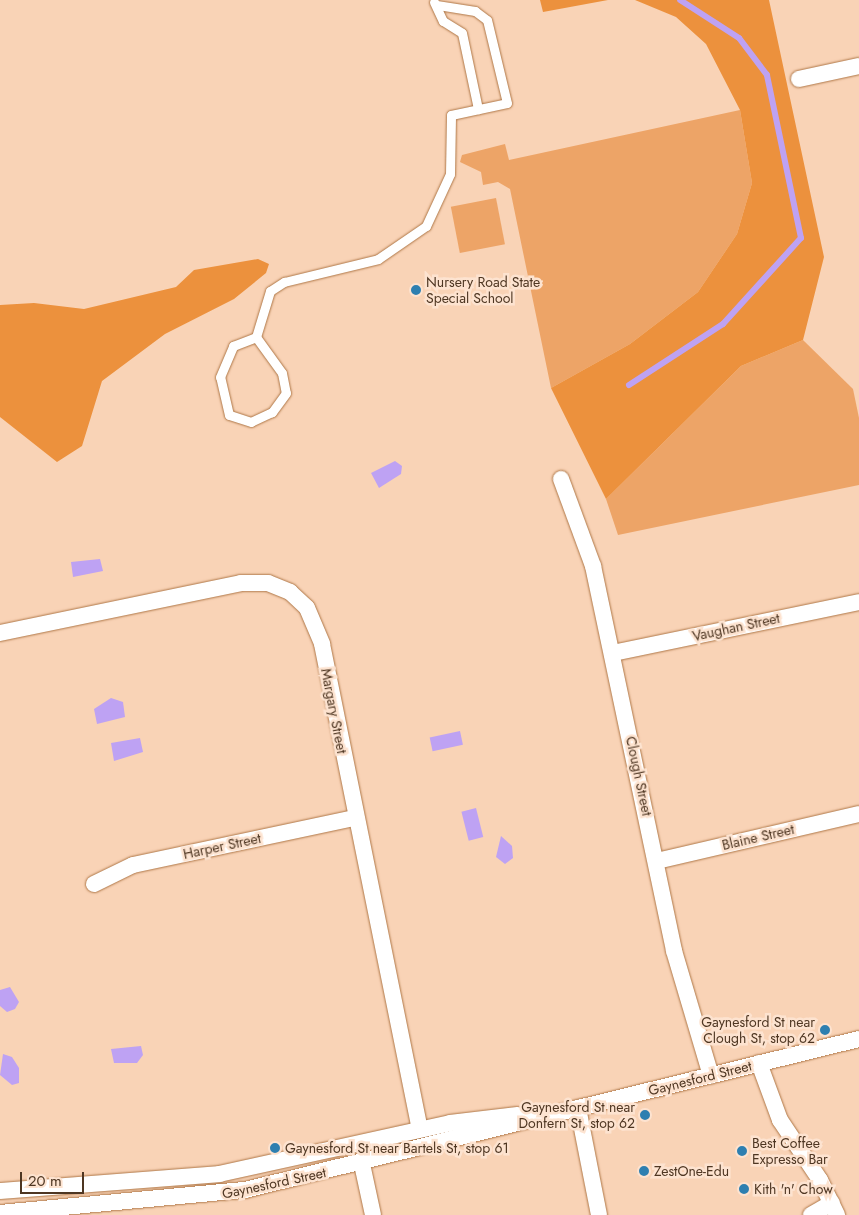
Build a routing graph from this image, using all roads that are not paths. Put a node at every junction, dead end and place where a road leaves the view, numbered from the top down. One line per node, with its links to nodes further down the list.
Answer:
1 (434, 3): 4 (lane); 4 (lane)
2 (859, 66): 3 (street)
3 (799, 79)
4 (478, 109): 5 (lane)
5 (256, 336): 5 (lane)
6 (561, 479): 9 (street, Clough Street)
7 (859, 602): 9 (street, Vaughan Street)
8 (0, 633): 11 (street, Margary Street)
9 (613, 653): 12 (street, Clough Street)
10 (859, 814): 12 (street, Blaine Street)
11 (354, 818): 13 (street, Harper Street); 19 (street, Margary Street)
12 (657, 860): 16 (street, Clough Street)
13 (94, 884)
14 (859, 1039): 15 (street, Gaynesford Street)
15 (759, 1063): 16 (street, Gaynesford Street); 22 (street)
16 (711, 1076): 17 (street, Gaynesford Street)
17 (578, 1108): 18 (street, Gaynesford Street); 25 (street)
18 (541, 1114): 19 (street, Gaynesford Street); 20 (street, Gaynesford Street)
19 (420, 1129): 21 (street, Gaynesford Street)
20 (362, 1164): 23 (street, Gaynesford Street); 24 (street)
21 (0, 1191)
22 (835, 1209): 26 (street)
23 (0, 1213)
24 (373, 1215)
25 (600, 1215)
26 (810, 1215)

